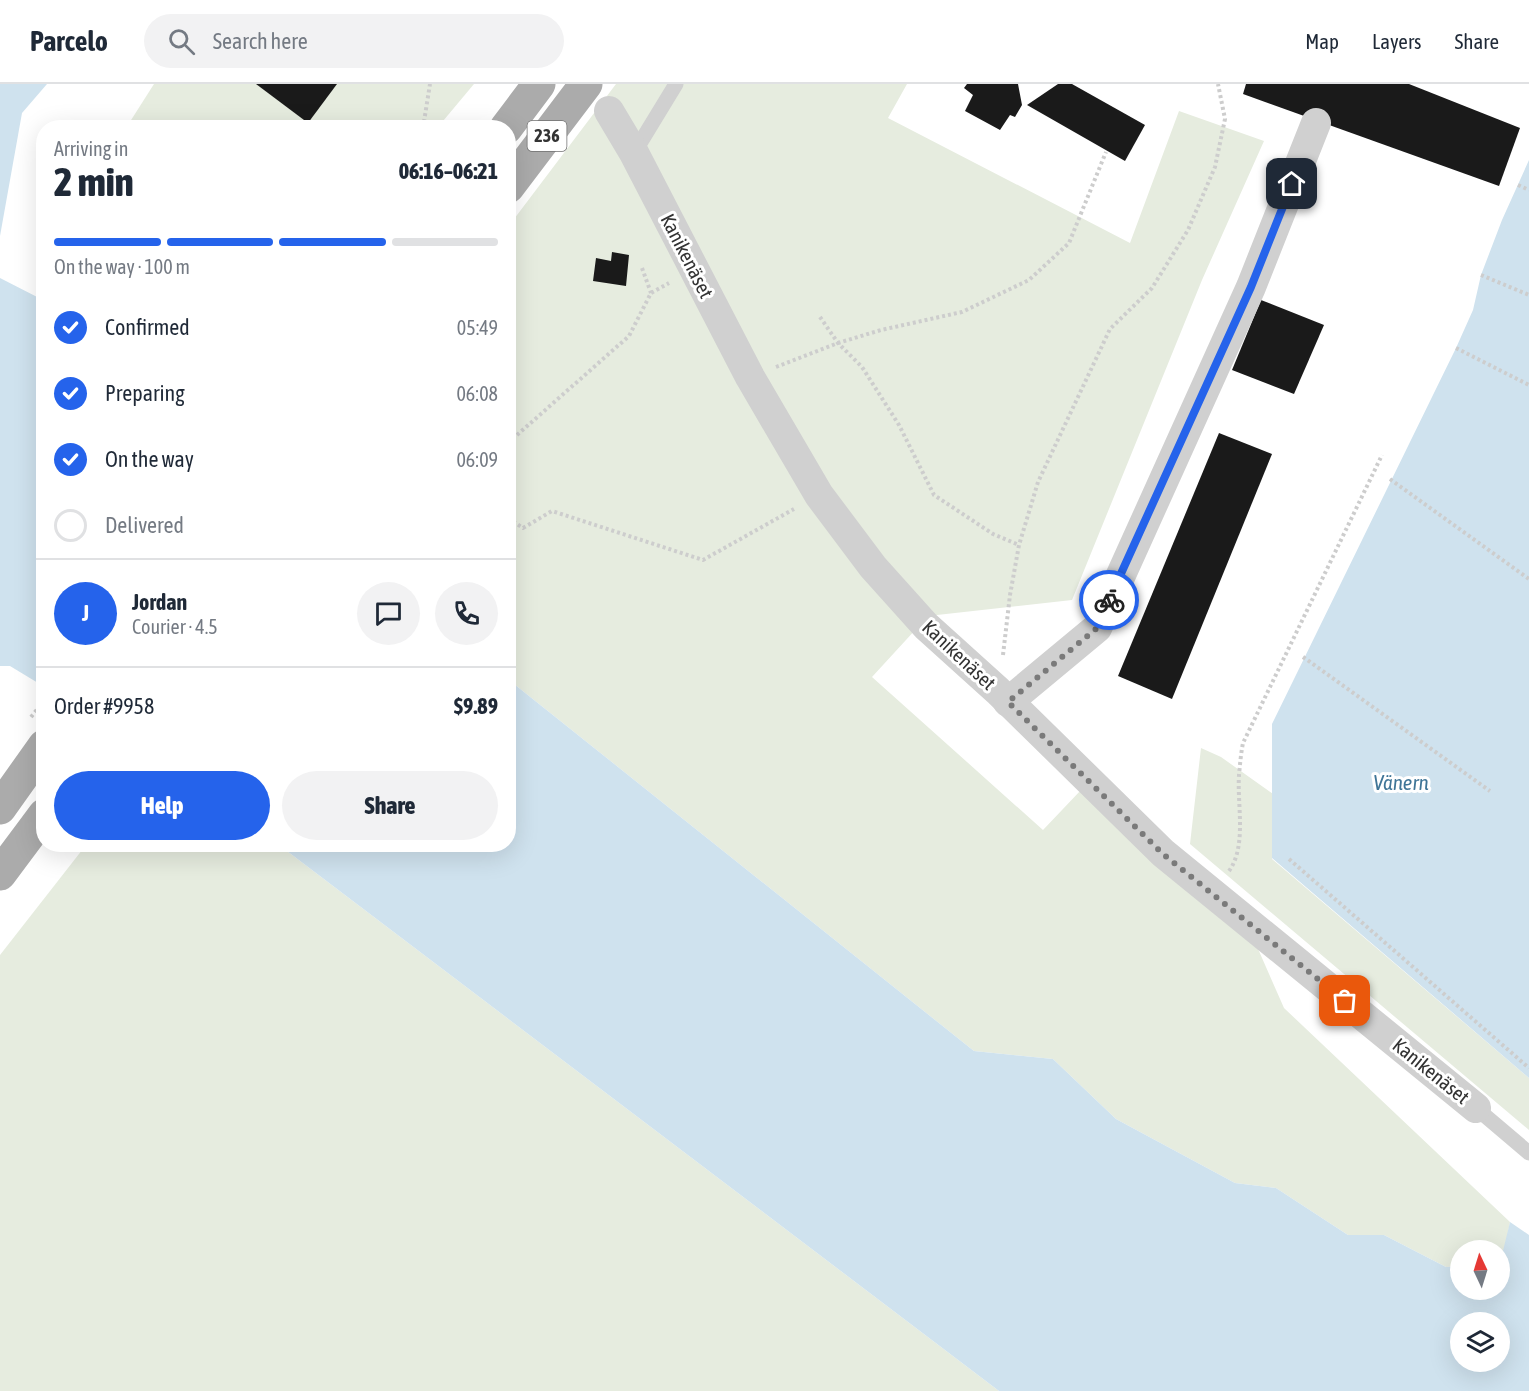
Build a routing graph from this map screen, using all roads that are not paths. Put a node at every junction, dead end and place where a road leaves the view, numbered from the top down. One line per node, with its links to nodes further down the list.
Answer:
1 (539, 84): 5 (main road, 236)
2 (586, 84): 8 (main road, 236)
3 (676, 84): 7 (lane)
4 (609, 111): 7 (street, Kanikenäset)
5 (512, 120)
6 (1316, 123): 9 (street)
7 (634, 153): 9 (street, Kanikenäset)
8 (516, 176)
9 (1003, 697): 14 (street, Kanikenäset)
10 (36, 756): 11 (main road)
11 (0, 808)
12 (36, 826): 13 (main road)
13 (0, 874)
14 (1476, 1108): 15 (lane, Kanikenäset)
15 (1529, 1153)

